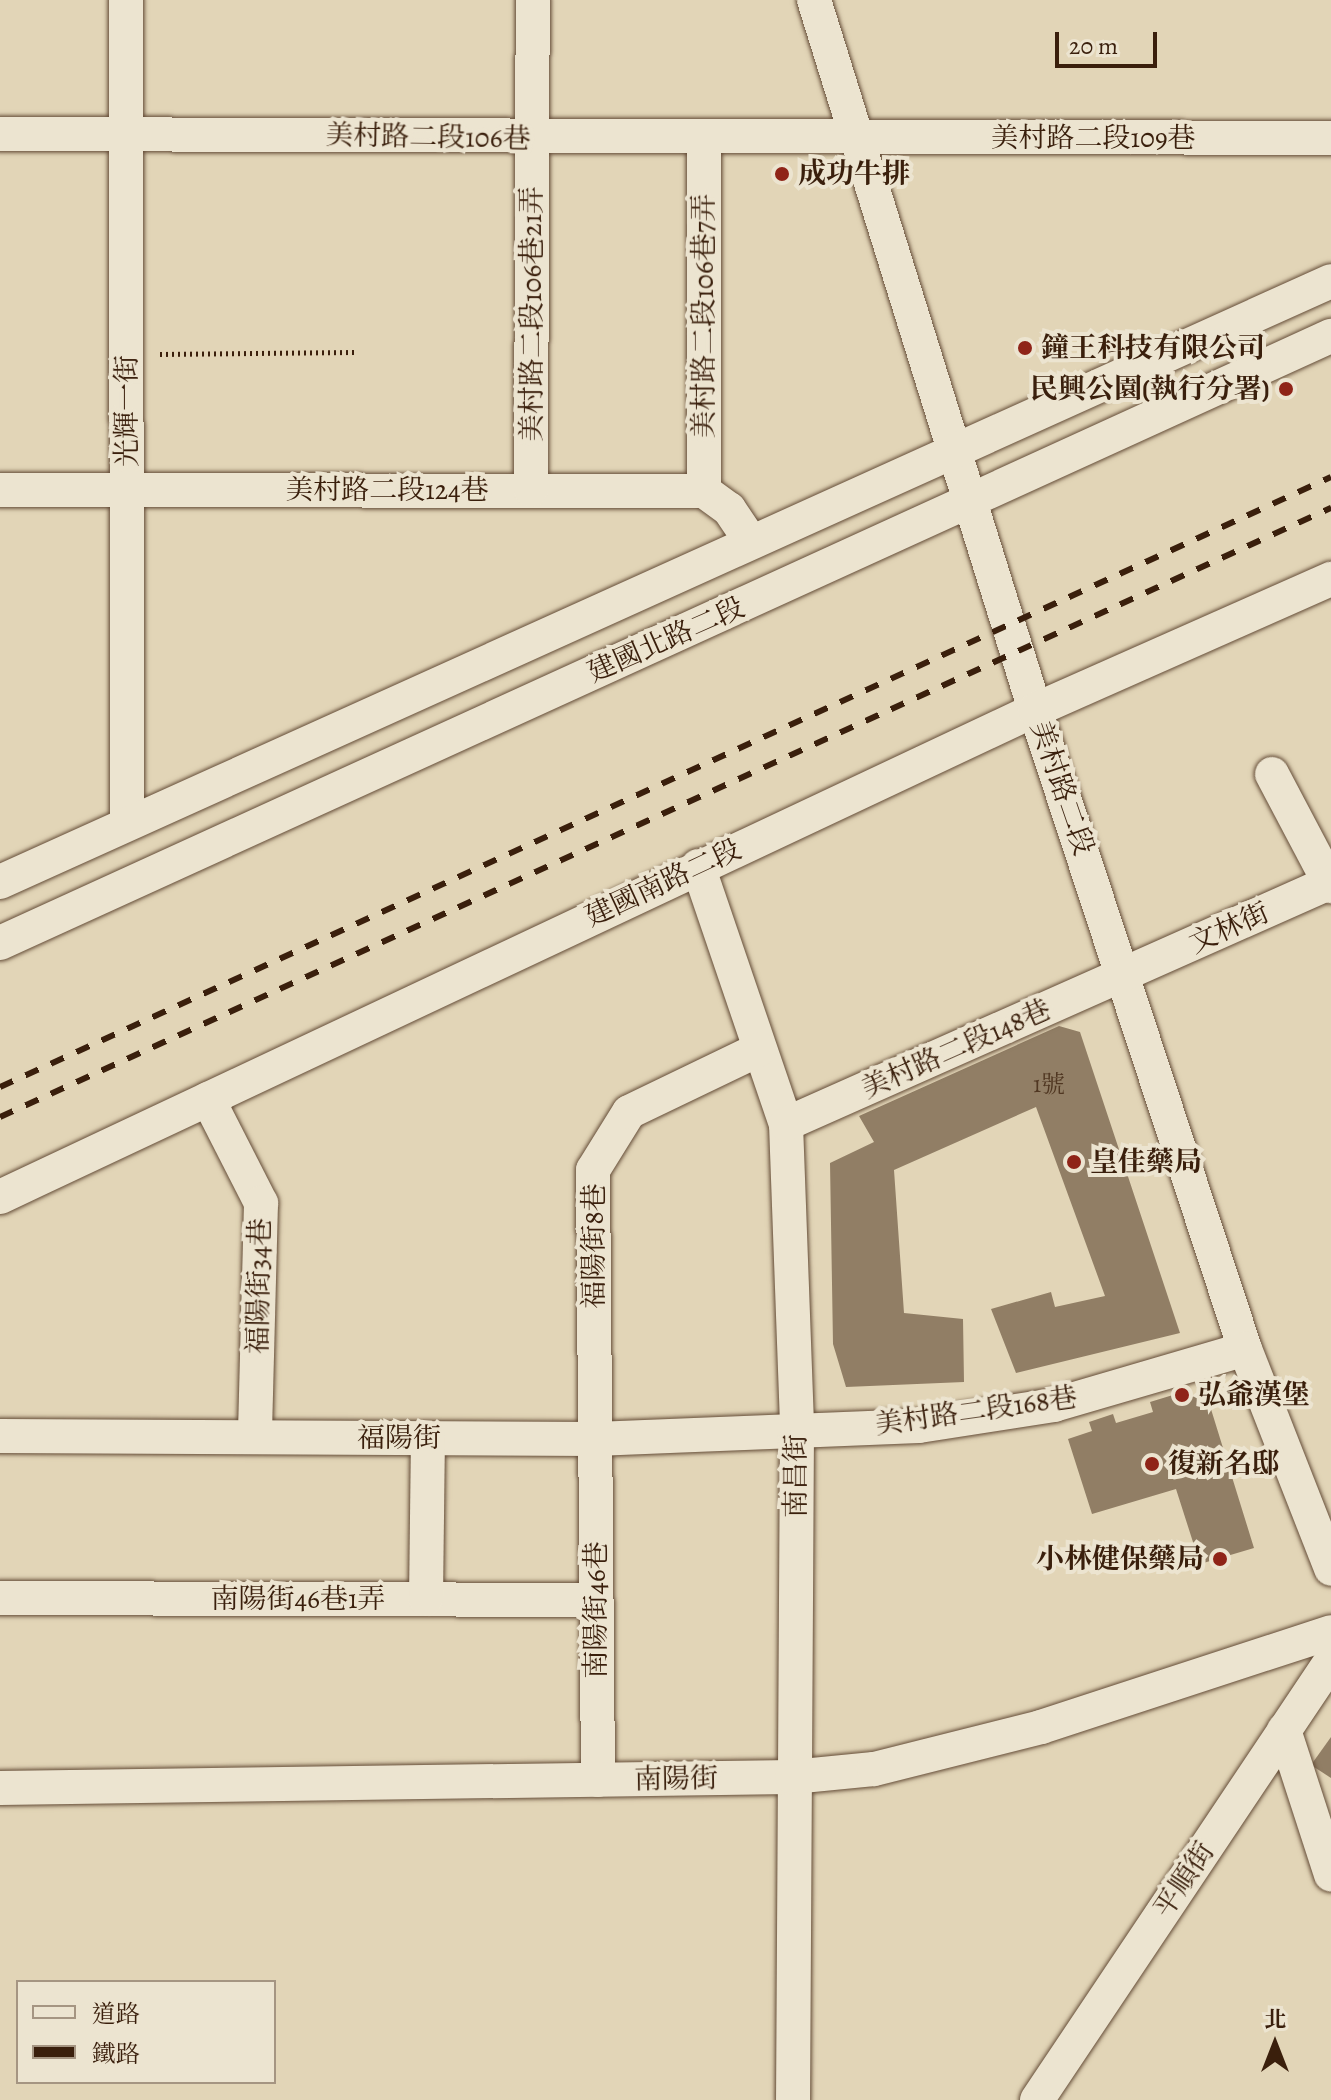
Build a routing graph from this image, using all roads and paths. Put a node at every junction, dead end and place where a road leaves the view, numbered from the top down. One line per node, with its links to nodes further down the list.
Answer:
1 (126, 0): 5 (street, 光輝一街)
2 (533, 0): 7 (street, 美村路二段106巷21弄)
3 (814, 0): 6 (street, 美村路二段)
4 (0, 134): 5 (street, 美村路二段106巷)
5 (126, 134): 7 (street, 美村路二段106巷); 13 (street, 光輝一街)
6 (855, 137): 8 (street, 美村路二段109巷); 9 (street, 美村路二段106巷); 14 (street, 美村路二段)
7 (532, 138): 9 (street, 美村路二段106巷); 16 (street, 美村路二段106巷21弄)
8 (1331, 138)
9 (704, 140): 18 (street, 美村路二段106巷7弄)
10 (1331, 281): 14 (street, 建國北路二段)
11 (1331, 336): 19 (street, 建國北路二段)
12 (355, 352): 13 (path)
13 (127, 354): 17 (street, 光輝一街)
14 (953, 451): 19 (street, 美村路二段); 20 (street, 建國北路二段)
15 (0, 490): 17 (street, 美村路二段124巷)
16 (531, 490): 17 (street, 美村路二段124巷); 18 (street, 美村路二段124巷)
17 (127, 491): 24 (street, 光輝一街)
18 (704, 491): 20 (street)
19 (970, 501): 22 (street, 美村路二段); 28 (street, 建國北路二段)
20 (751, 542): 24 (street, 建國北路二段)
21 (1331, 579): 22 (street, 建國南路二段)
22 (1035, 710): 25 (street, 建國南路二段); 29 (street, 美村路二段)
23 (1272, 774): 27 (street)
24 (127, 823): 26 (street, 建國北路二段)
25 (698, 866): 30 (street, 南昌街); 31 (street, 建國南路二段)
26 (0, 882)
27 (1331, 883): 29 (street, 文林街)
28 (0, 943)
29 (1126, 974): 32 (street, 美村路二段148巷); 34 (street, 美村路二段)
30 (760, 1049): 32 (street, 南昌街); 39 (street, 福陽街8巷)
31 (208, 1099): 33 (street, 建國南路二段); 37 (street, 福陽街34巷)
32 (786, 1124): 35 (street, 南昌街)
33 (0, 1197)
34 (1245, 1349): 35 (street, 美村路二段168巷); 40 (street, 美村路二段)
35 (797, 1431): 39 (street, 福陽街); 47 (street, 南昌街)
36 (0, 1436): 37 (street, 福陽街)
37 (255, 1437): 38 (street, 福陽街)
38 (428, 1438): 39 (street, 福陽街); 42 (street)
39 (595, 1439): 43 (street, 南陽街46巷)
40 (1331, 1569)
41 (0, 1598): 42 (street, 南陽街46巷1弄)
42 (426, 1599): 43 (street, 南陽街46巷1弄)
43 (596, 1600): 48 (street, 南陽街46巷)
44 (1331, 1632): 47 (street, 南陽街)
45 (1331, 1661): 46 (street, 平順街)
46 (1284, 1730): 50 (street); 52 (street, 平順街)
47 (792, 1777): 48 (street, 南陽街); 51 (street, 南昌街)
48 (598, 1780): 49 (street, 南陽街)
49 (0, 1788)
50 (1331, 1875)
51 (793, 2100)
52 (1037, 2100)

